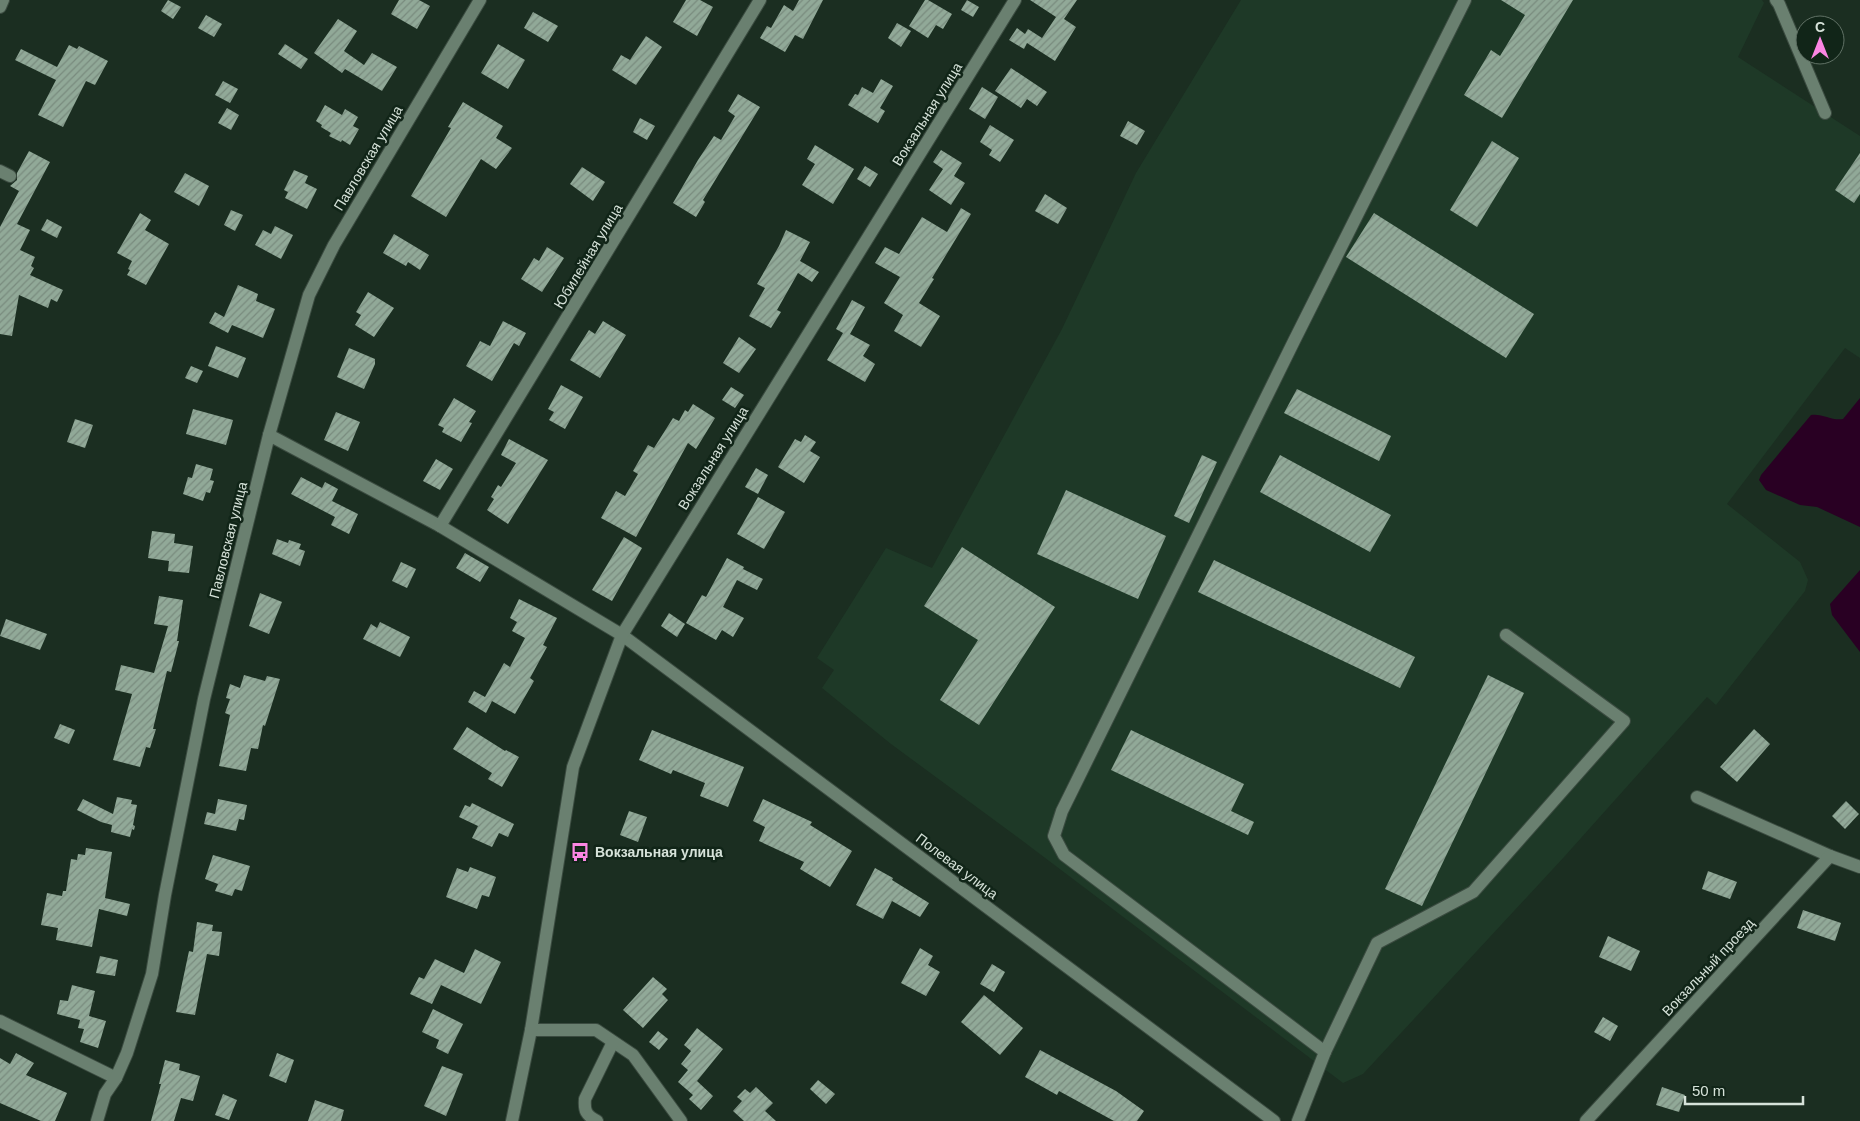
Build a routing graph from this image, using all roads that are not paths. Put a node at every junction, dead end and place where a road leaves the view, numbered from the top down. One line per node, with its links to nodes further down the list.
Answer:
1 (4, 0): 7 (street)
2 (480, 0): 9 (street, Павловская улица)
3 (760, 0): 10 (street, Юбилейная улица)
4 (1015, 0): 11 (street, Вокзальная улица)
5 (1465, 0): 19 (street)
6 (1776, 0): 8 (street)
7 (0, 7)
8 (1825, 113)
9 (270, 435): 10 (street, Полевая улица); 20 (street, Павловская улица)
10 (440, 526): 11 (street, Полевая улица)
11 (622, 635): 17 (street, Вокзальная улица); 25 (street, Полевая улица)
12 (1506, 635): 19 (street)
13 (1697, 797): 14 (street)
14 (1830, 856): 15 (street); 27 (street, Вокзальный проезд)
15 (1860, 867)
16 (0, 1021): 20 (street)
17 (531, 1030): 18 (street); 22 (street, Вокзальная улица)
18 (614, 1042): 23 (street); 24 (street)
19 (1325, 1052): 26 (street)
20 (116, 1078): 21 (street, Павловская улица)
21 (97, 1121)
22 (512, 1121)
23 (597, 1121)
24 (681, 1121)
25 (1274, 1121)
26 (1298, 1121)
27 (1586, 1121)

